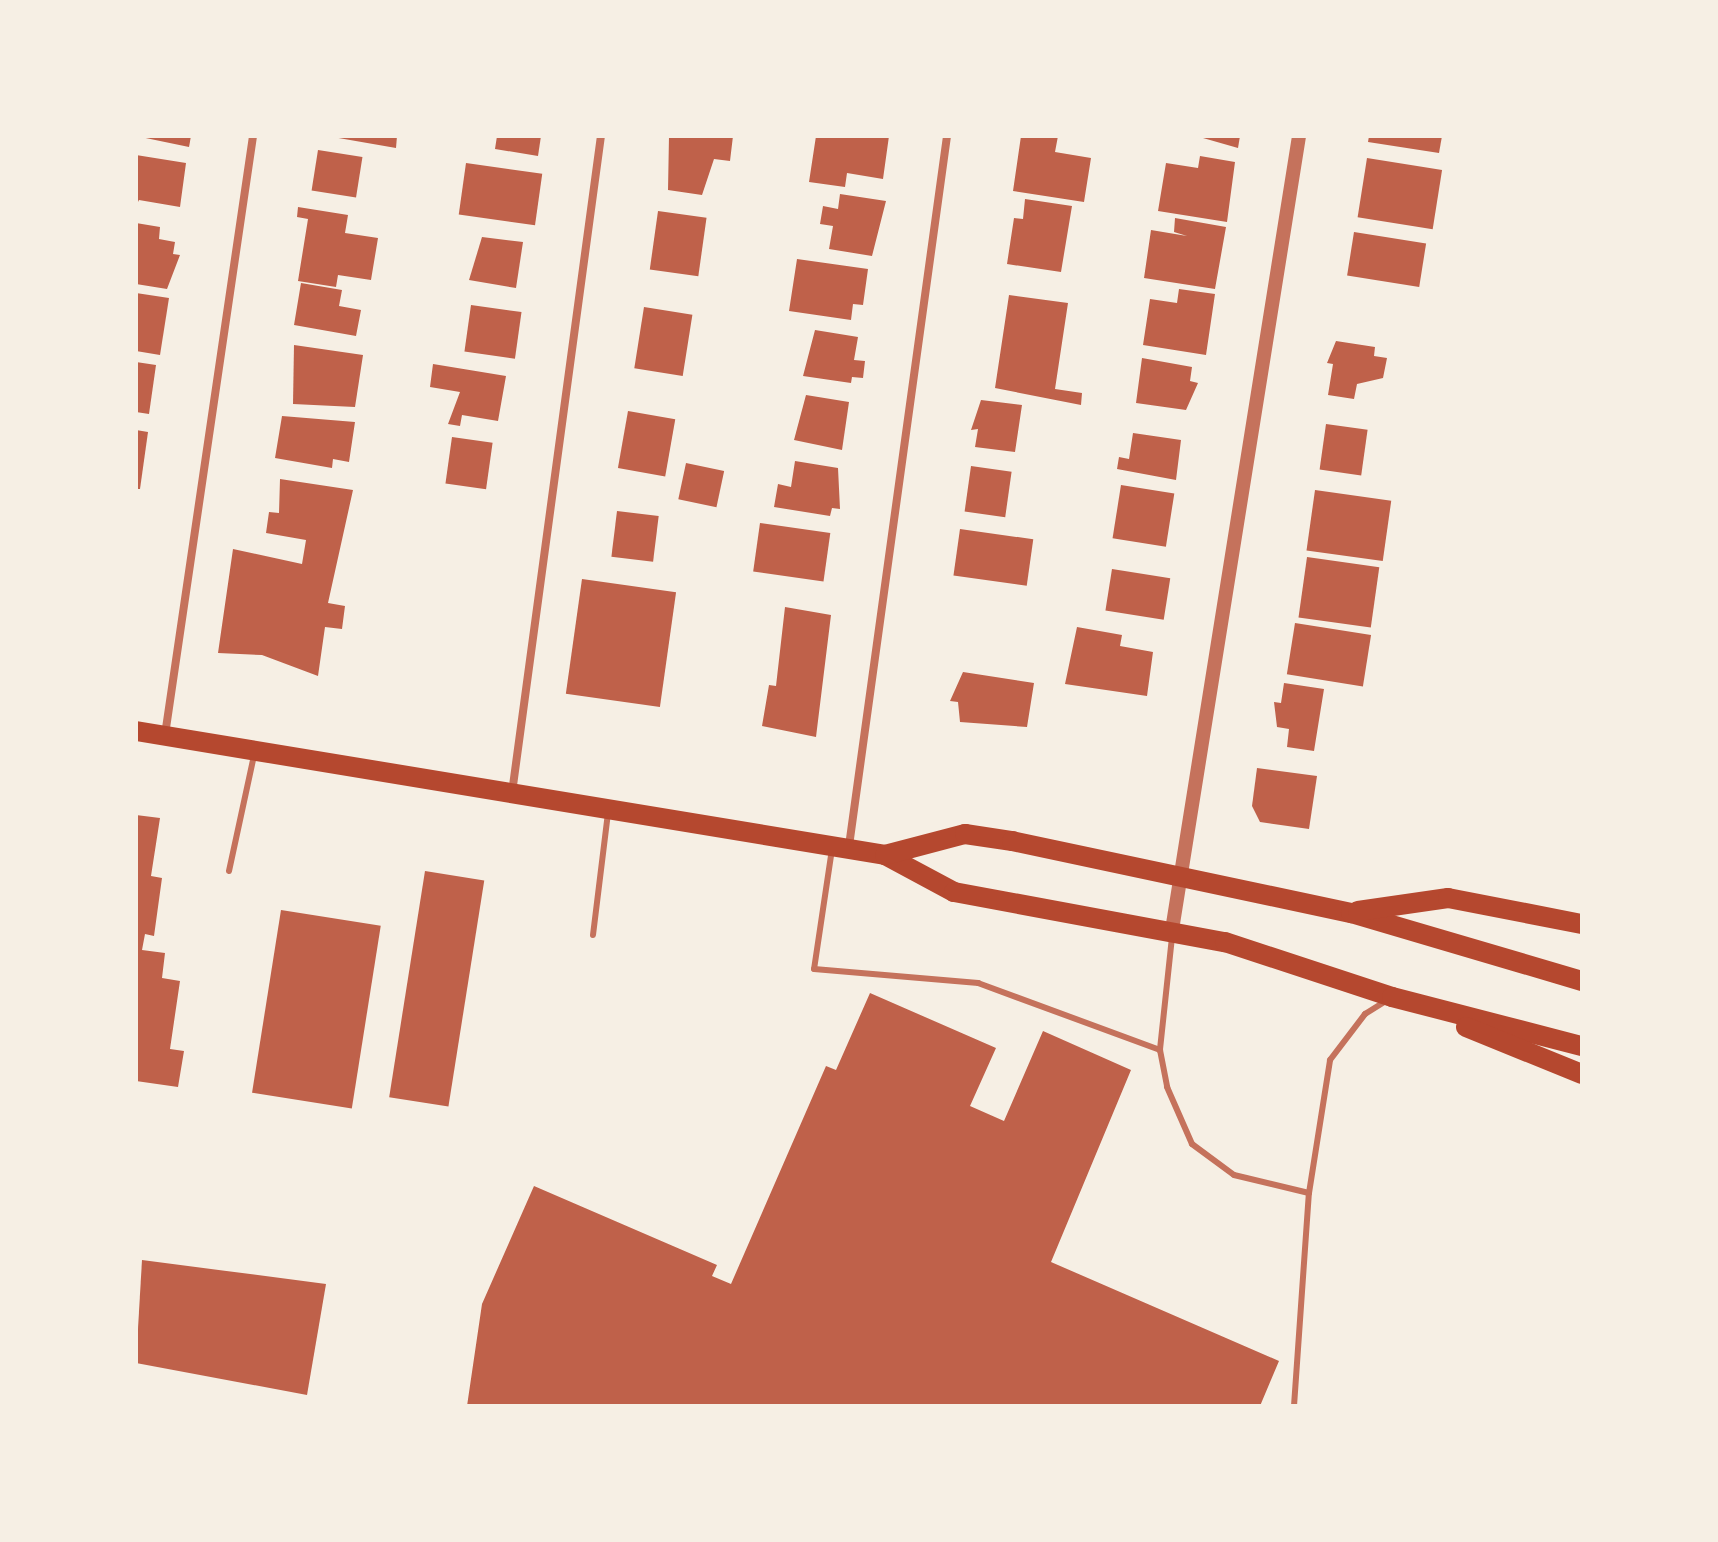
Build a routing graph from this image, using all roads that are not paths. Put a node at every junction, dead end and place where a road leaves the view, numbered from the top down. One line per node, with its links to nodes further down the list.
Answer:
1 (253, 136): 6 (street)
2 (601, 136): 8 (street)
3 (947, 136): 10 (street)
4 (1299, 136): 13 (street)
5 (136, 731): 6 (main road)
6 (164, 736): 7 (main road)
7 (254, 752): 8 (main road); 12 (lane)
8 (511, 797): 9 (main road)
9 (608, 813): 10 (main road); 17 (lane)
10 (840, 850): 11 (main road); 21 (lane)
11 (885, 855): 13 (main road); 16 (main road)
12 (229, 871)
13 (1182, 877): 14 (main road); 16 (street)
14 (1351, 913): 15 (main road); 18 (main road)
15 (1582, 924)
16 (1172, 930): 19 (main road); 21 (lane)
17 (593, 935)
18 (1582, 981)
19 (1392, 997): 20 (main road); 22 (main road); 23 (lane)
20 (1582, 1046)
21 (1160, 1050): 23 (lane)
22 (1582, 1074)
23 (1309, 1193): 24 (lane)
24 (1294, 1406)

